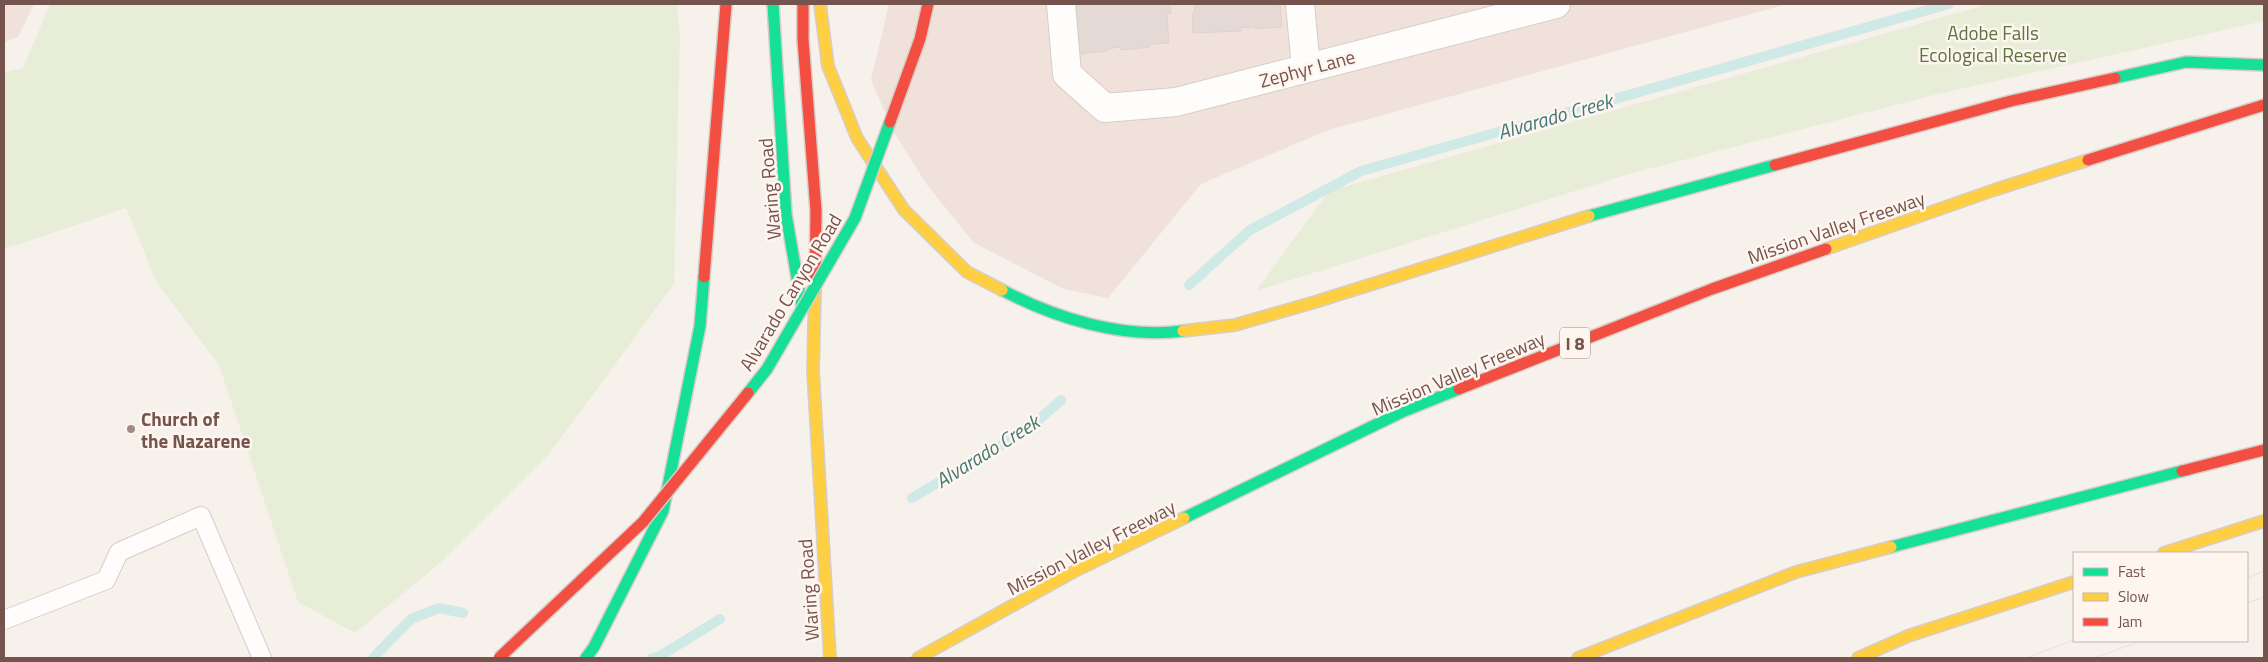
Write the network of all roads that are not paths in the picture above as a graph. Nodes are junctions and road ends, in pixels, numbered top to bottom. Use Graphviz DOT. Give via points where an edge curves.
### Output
graph roads {
  1 [pos="726,4"];
  2 [pos="773,4"];
  3 [pos="803,4"];
  4 [pos="820,4"];
  5 [pos="928,4"];
  6 [pos="1060,4"];
  7 [pos="1300,4"];
  8 [pos="1544,5"];
  9 [pos="2264,65"];
  10 [pos="1306,68"];
  11 [pos="2264,105"];
  12 [pos="812,370"];
  13 [pos="2264,450"];
  14 [pos="2264,521"];
  15 [pos="2167,552"];
  16 [pos="2073,582"];
  17 [pos="4,620"];
  18 [pos="262,658"];
  19 [pos="498,658"];
  20 [pos="586,658"];
  21 [pos="830,658"];
  22 [pos="918,658"];
  23 [pos="1578,658"];
  24 [pos="1858,658"];
  1 -- 20 [label="main road" via="700,326 663,511"];
  2 -- 12 [label="main road, Waring Road" via="786,214"];
  3 -- 12 [label="main road, Waring Road" via="816,211"];
  4 -- 9 [label="main road" via="828,66 857,138 904,210 967,272 1034,307 1108,328 1162,334 1235,325 1616,206 2011,101 2186,62"];
  5 -- 19 [label="main road, Alvarado Canyon Road, bridge" via="920,39 855,218 767,369 642,522"];
  6 -- 10 [label="street, Zephyr Lane" via="1067,74 1105,108 1176,102"];
  7 -- 10 [label="street"];
  8 -- 10 [label="street, Zephyr Lane"];
  11 -- 22 [label="main road, Mission Valley Freeway / I 8" via="1994,190 1712,289 1402,412 1075,572"];
  12 -- 21 [label="main road, Waring Road"];
  13 -- 23 [label="main road" via="1796,572"];
  14 -- 15 [label="main road"];
  16 -- 24 [label="main road" via="1908,636"];
  17 -- 18 [label="lane" via="106,580 120,552 201,516"];
}
